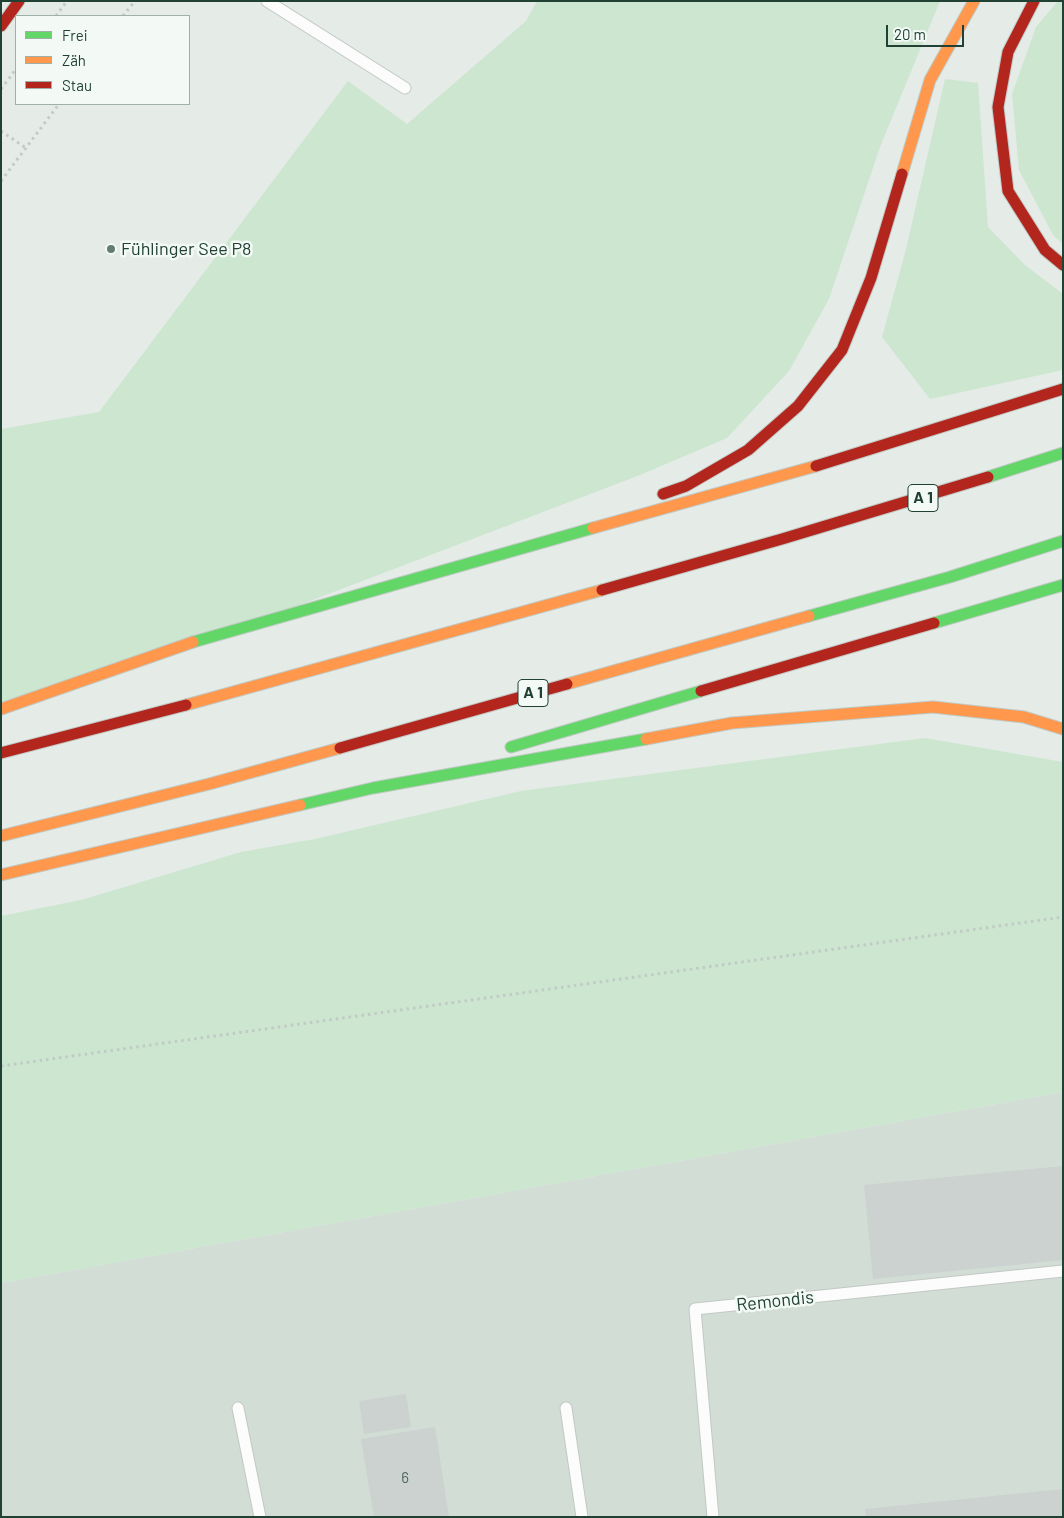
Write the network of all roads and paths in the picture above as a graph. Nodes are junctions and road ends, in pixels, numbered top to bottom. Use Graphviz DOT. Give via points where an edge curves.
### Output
graph roads {
  1 [pos="19,1"];
  2 [pos="67,1"];
  3 [pos="135,1"];
  4 [pos="267,1"];
  5 [pos="974,1"];
  6 [pos="1034,1"];
  7 [pos="57,15"];
  8 [pos="125,15"];
  9 [pos="1,26"];
  10 [pos="15,70"];
  11 [pos="405,88"];
  12 [pos="1,89"];
  13 [pos="58,105"];
  14 [pos="1,131"];
  15 [pos="26,148"];
  16 [pos="1,181"];
  17 [pos="1063,264"];
  18 [pos="1063,389"];
  19 [pos="1063,453"];
  20 [pos="649,498"];
  21 [pos="621,508"];
  22 [pos="1063,541"];
  23 [pos="426,574"];
  24 [pos="1063,585"];
  25 [pos="1,710"];
  26 [pos="1063,729"];
  27 [pos="496,752"];
  28 [pos="1,753"];
  29 [pos="477,757"];
  30 [pos="373,788"];
  31 [pos="1,836"];
  32 [pos="1,875"];
  33 [pos="1063,917"];
  34 [pos="1,1066"];
  35 [pos="1063,1271"];
  36 [pos="238,1408"];
  37 [pos="566,1408"];
  38 [pos="260,1517"];
  39 [pos="582,1517"];
  40 [pos="712,1517"];
  1 -- 9 [label="main road"];
  2 -- 7 [label="path"];
  3 -- 8 [label="path"];
  4 -- 11 [label="lane"];
  5 -- 20 [label="main road" via="930,80 871,278 842,350 798,406 748,450 686,486"];
  6 -- 17 [label="main road" via="1008,52 998,107 1008,190 1045,250"];
  10 -- 12 [label="path"];
  13 -- 15 [label="path"];
  14 -- 15 [label="path"];
  15 -- 16 [label="path"];
  18 -- 23 [label="main road" via="786,476"];
  19 -- 28 [label="main road, A 1" via="782,539 286,680"];
  21 -- 23 [label="main road"];
  22 -- 31 [label="main road, A 1" via="940,579 218,781"];
  23 -- 25 [label="main road" via="167,650"];
  24 -- 27 [label="main road"];
  26 -- 30 [label="main road" via="1024,717 933,707 732,722"];
  29 -- 30 [label="main road"];
  30 -- 32 [label="main road"];
  33 -- 34 [label="path"];
  35 -- 40 [label="lane, Remondis" via="695,1309"];
  36 -- 38 [label="lane"];
  37 -- 39 [label="lane"];
}
